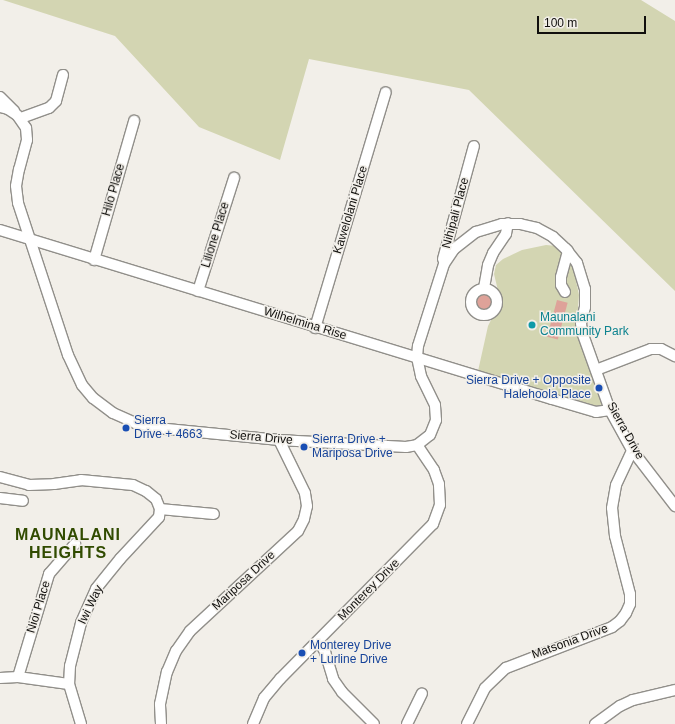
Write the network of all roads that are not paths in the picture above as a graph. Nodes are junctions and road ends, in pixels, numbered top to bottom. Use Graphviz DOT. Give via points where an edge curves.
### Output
graph roads {
  1 [pos="63,75"];
  2 [pos="386,92"];
  3 [pos="0,97"];
  4 [pos="0,107"];
  5 [pos="19,116"];
  6 [pos="134,121"];
  7 [pos="474,146"];
  8 [pos="234,178"];
  9 [pos="508,224"];
  10 [pos="0,230"];
  11 [pos="29,240"];
  12 [pos="568,251"];
  13 [pos="94,260"];
  14 [pos="438,281"];
  15 [pos="484,288"];
  16 [pos="198,291"];
  17 [pos="565,292"];
  18 [pos="315,328"];
  19 [pos="675,356"];
  20 [pos="417,357"];
  21 [pos="596,370"];
  22 [pos="610,410"];
  23 [pos="279,440"];
  24 [pos="417,445"];
  25 [pos="632,450"];
  26 [pos="0,477"];
  27 [pos="0,498"];
  28 [pos="23,501"];
  29 [pos="675,506"];
  30 [pos="160,509"];
  31 [pos="214,514"];
  32 [pos="75,544"];
  33 [pos="319,641"];
  34 [pos="18,677"];
  35 [pos="0,678"];
  36 [pos="69,684"];
  37 [pos="675,690"];
  38 [pos="422,693"];
  39 [pos="81,724"];
  40 [pos="161,724"];
  41 [pos="253,724"];
  42 [pos="374,724"];
  43 [pos="407,724"];
  44 [pos="467,724"];
  45 [pos="595,724"];
  1 -- 5 [label="street" via="56,101 49,108"];
  2 -- 18 [label="street, Kawelolani Place"];
  3 -- 5 [label="street"];
  4 -- 5 [label="street"];
  5 -- 11 [label="street, Sierra Drive" via="26,128 27,140 16,186 18,203"];
  6 -- 13 [label="street, Hilo Place"];
  7 -- 14 [label="street, Nihipali Place"];
  8 -- 16 [label="street, Lilione Place"];
  9 -- 12 [label="street, Sierra Drive" via="537,228 553,237"];
  9 -- 14 [label="street, Sierra Drive" via="484,228 461,242 446,260"];
  9 -- 15 [label="street" via="506,234 488,265"];
  10 -- 11 [label="street, Wilhelmina Rise"];
  11 -- 13 [label="street, Wilhelmina Rise"];
  11 -- 23 [label="street, Sierra Drive" via="74,371 82,385 102,405 125,419 150,427"];
  12 -- 17 [label="street" via="561,277 561,285"];
  12 -- 21 [label="street, Sierra Drive" via="577,263 583,280 585,302 581,329"];
  13 -- 16 [label="street, Wilhelmina Rise"];
  14 -- 20 [label="street, Sierra Drive"];
  16 -- 18 [label="street, Wilhelmina Rise"];
  18 -- 20 [label="street, Wilhelmina Rise"];
  19 -- 21 [label="street" via="666,351 651,349"];
  20 -- 22 [label="street, Wilhelmina Rise" via="596,412"];
  20 -- 24 [label="street, Sierra Drive" via="418,370 435,405 436,415 430,435"];
  21 -- 22 [label="street, Sierra Drive"];
  22 -- 25 [label="street, Sierra Drive"];
  23 -- 24 [label="street, Sierra Drive" via="406,447"];
  23 -- 40 [label="street, Mariposa Drive" via="305,493 307,506 304,519 298,531 190,631 176,651 167,672 160,704"];
  24 -- 33 [label="street, Monterey Drive" via="434,470 439,484 441,499 436,518 429,529"];
  25 -- 29 [label="street, Sierra Drive"];
  25 -- 44 [label="street, Matsonia Drive" via="616,485 612,508 615,536 630,594 630,604 626,613 612,627 506,668 485,688"];
  26 -- 30 [label="street" via="29,485 81,480 133,485 156,499"];
  27 -- 28 [label="street"];
  30 -- 31 [label="street"];
  30 -- 36 [label="street, Iwi Way" via="159,517 96,589 81,623 70,666"];
  32 -- 34 [label="street, Nioi Place" via="50,574"];
  33 -- 41 [label="street, Monterey Drive" via="264,698"];
  33 -- 42 [label="street" via="333,680"];
  34 -- 35 [label="street"];
  34 -- 36 [label="street"];
  36 -- 39 [label="street, Iwi Way"];
  37 -- 45 [label="street" via="633,700"];
  38 -- 43 [label="street"];
}
